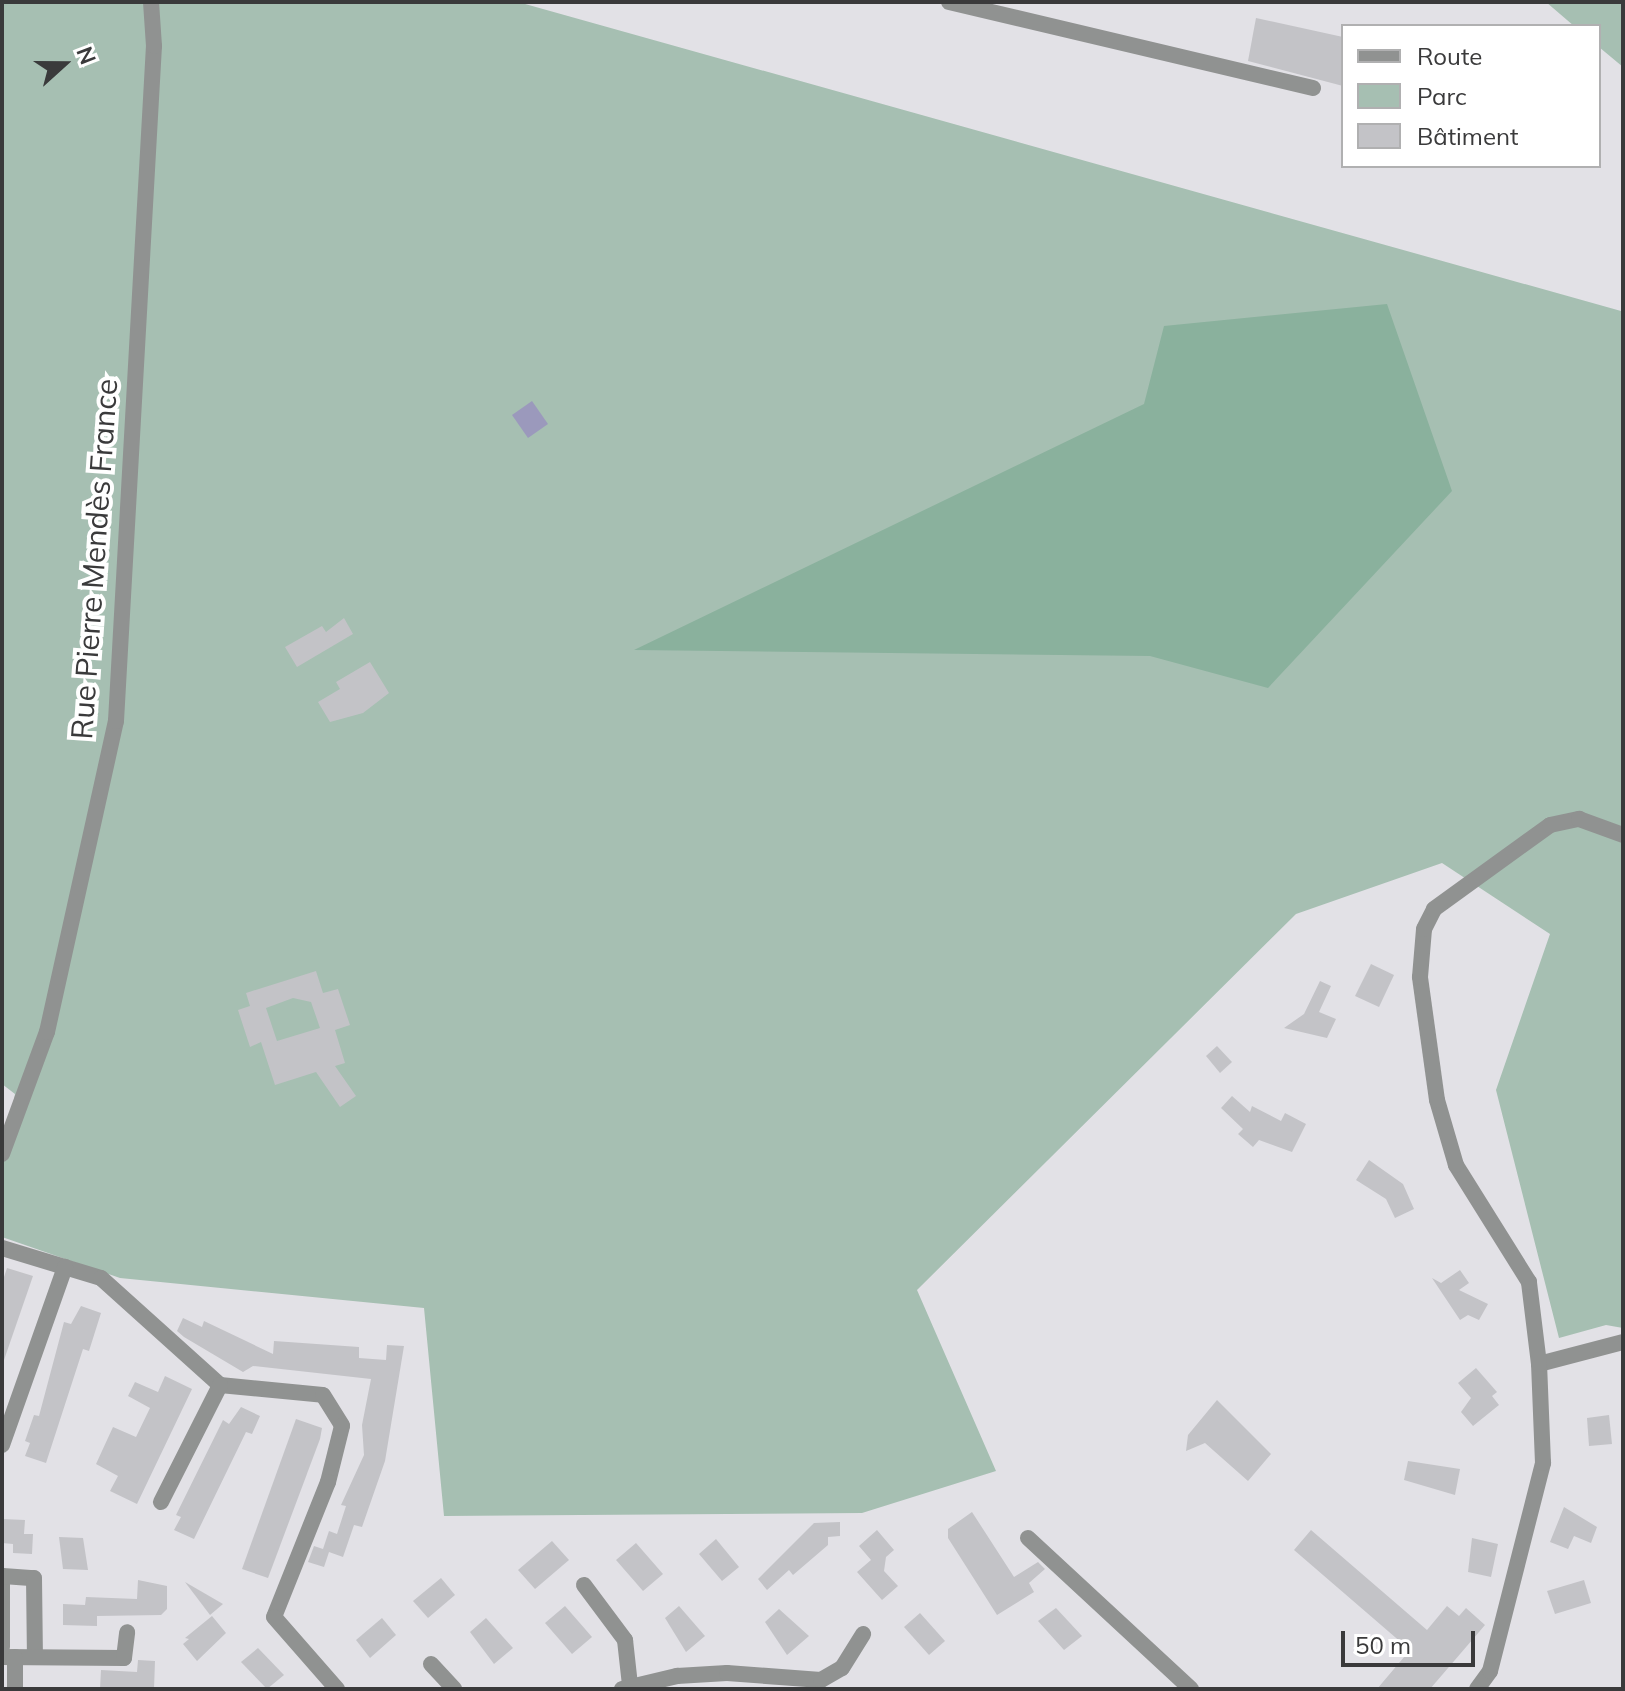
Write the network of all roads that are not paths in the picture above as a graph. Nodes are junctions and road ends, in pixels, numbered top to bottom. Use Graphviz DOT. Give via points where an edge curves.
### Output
graph roads {
  1 [pos="151,2"];
  2 [pos="949,2"];
  3 [pos="1313,88"];
  4 [pos="1623,835"];
  5 [pos="2,1154"];
  6 [pos="2,1248"];
  7 [pos="65,1267"];
  8 [pos="1623,1342"];
  9 [pos="1539,1364"];
  10 [pos="220,1385"];
  11 [pos="2,1445"];
  12 [pos="161,1502"];
  13 [pos="1028,1538"];
  14 [pos="2,1576"];
  15 [pos="584,1585"];
  16 [pos="127,1632"];
  17 [pos="863,1634"];
  18 [pos="6,1653"];
  19 [pos="35,1657"];
  20 [pos="431,1664"];
  21 [pos="626,1687"];
  22 [pos="15,1689"];
  23 [pos="337,1689"];
  24 [pos="454,1689"];
  25 [pos="1191,1689"];
  26 [pos="1477,1689"];
  1 -- 5 [label="street, Rue Pierre Mendès France" via="154,46 116,721 47,1032"];
  2 -- 3 [label="street"];
  4 -- 9 [label="street" via="1579,819 1550,825 1434,909 1424,929 1420,977 1437,1100 1456,1165 1529,1282"];
  6 -- 7 [label="street"];
  7 -- 10 [label="street" via="101,1278"];
  7 -- 11 [label="street"];
  8 -- 9 [label="street"];
  9 -- 26 [label="street" via="1543,1463 1490,1671"];
  10 -- 12 [label="street"];
  10 -- 23 [label="street" via="323,1395 342,1426 328,1482 274,1617"];
  13 -- 25 [label="street"];
  14 -- 18 [label="street"];
  14 -- 19 [label="street" via="34,1578"];
  15 -- 21 [label="street" via="625,1640"];
  16 -- 19 [label="street" via="124,1658"];
  17 -- 21 [label="street" via="842,1668 821,1680 727,1673"];
  18 -- 19 [label="street"];
  18 -- 22 [label="street"];
  20 -- 24 [label="street"];
}
